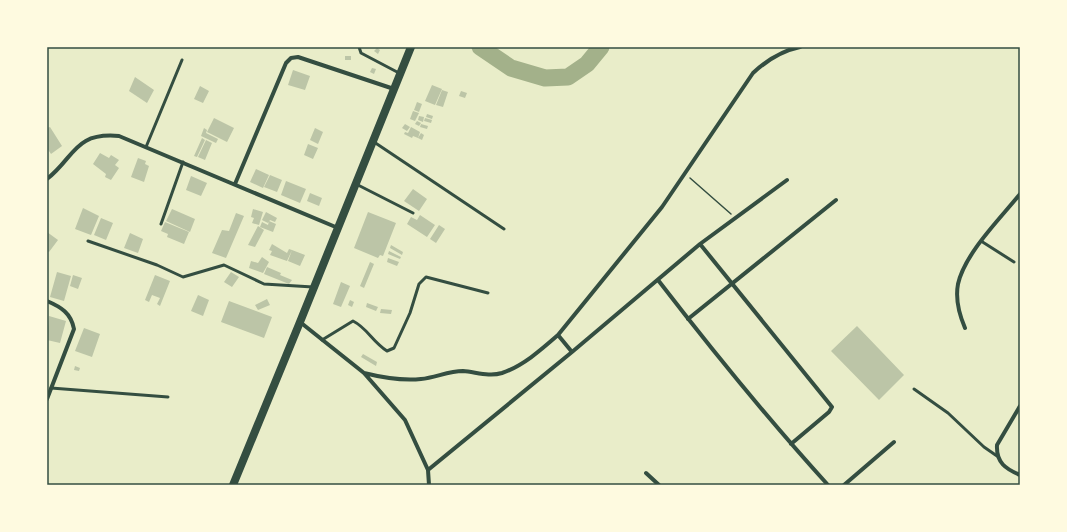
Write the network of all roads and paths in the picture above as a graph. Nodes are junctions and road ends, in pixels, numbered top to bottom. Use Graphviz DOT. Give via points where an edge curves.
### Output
graph roads {
  1 [pos="359,47"];
  2 [pos="411,47"];
  3 [pos="800,47"];
  4 [pos="182,60"];
  5 [pos="400,74"];
  6 [pos="394,89"];
  7 [pos="374,141"];
  8 [pos="146,146"];
  9 [pos="183,162"];
  10 [pos="685,173"];
  11 [pos="47,179"];
  12 [pos="787,180"];
  13 [pos="235,184"];
  14 [pos="356,184"];
  15 [pos="1020,194"];
  16 [pos="836,200"];
  17 [pos="413,214"];
  18 [pos="735,218"];
  19 [pos="161,224"];
  20 [pos="338,228"];
  21 [pos="504,229"];
  22 [pos="88,241"];
  23 [pos="981,241"];
  24 [pos="700,244"];
  25 [pos="1014,262"];
  26 [pos="658,280"];
  27 [pos="731,283"];
  28 [pos="315,287"];
  29 [pos="488,293"];
  30 [pos="47,301"];
  31 [pos="688,319"];
  32 [pos="300,322"];
  33 [pos="965,328"];
  34 [pos="558,335"];
  35 [pos="322,340"];
  36 [pos="572,352"];
  37 [pos="364,373"];
  38 [pos="51,388"];
  39 [pos="914,389"];
  40 [pos="168,397"];
  41 [pos="47,399"];
  42 [pos="1020,406"];
  43 [pos="894,442"];
  44 [pos="791,444"];
  45 [pos="997,456"];
  46 [pos="428,470"];
  47 [pos="646,473"];
  48 [pos="1020,476"];
  49 [pos="232,485"];
  50 [pos="429,485"];
  51 [pos="659,485"];
  52 [pos="828,485"];
  53 [pos="844,485"];
  1 -- 5 [label="lane" via="361,53"];
  2 -- 5 [label="main road"];
  3 -- 10 [label="street" via="779,54 753,73"];
  4 -- 8 [label="lane"];
  5 -- 6 [label="main road"];
  6 -- 7 [label="main road"];
  6 -- 13 [label="street" via="298,57 291,58 286,64"];
  7 -- 14 [label="main road"];
  7 -- 21 [label="lane"];
  8 -- 9 [label="street"];
  8 -- 11 [label="street" via="119,136 108,135 88,140 71,152"];
  9 -- 13 [label="street"];
  9 -- 19 [label="lane"];
  10 -- 18 [label="path"];
  10 -- 34 [label="street" via="662,207"];
  12 -- 18 [label="street"];
  13 -- 20 [label="street"];
  14 -- 17 [label="lane"];
  14 -- 20 [label="main road"];
  15 -- 23 [label="street"];
  16 -- 27 [label="street"];
  18 -- 24 [label="street"];
  20 -- 28 [label="main road"];
  22 -- 28 [label="lane" via="183,276 224,265 264,284"];
  23 -- 25 [label="lane"];
  23 -- 33 [label="street" via="962,270 958,285 959,314"];
  24 -- 26 [label="street"];
  24 -- 27 [label="street"];
  26 -- 31 [label="street"];
  26 -- 36 [label="street"];
  27 -- 31 [label="street"];
  27 -- 44 [label="street" via="832,407"];
  28 -- 32 [label="main road"];
  29 -- 35 [label="lane" via="426,277 419,284 410,313 394,348 386,351 375,343 362,326 353,321"];
  30 -- 38 [label="street" via="67,313 74,329"];
  31 -- 44 [label="street"];
  32 -- 35 [label="street"];
  32 -- 49 [label="main road"];
  34 -- 36 [label="street"];
  34 -- 37 [label="street" via="538,352 509,370 496,374 463,371 442,373 423,379 392,380"];
  35 -- 37 [label="street"];
  36 -- 46 [label="street"];
  37 -- 46 [label="street" via="405,420"];
  38 -- 40 [label="lane"];
  38 -- 41 [label="street"];
  39 -- 45 [label="lane" via="948,413"];
  42 -- 45 [label="street" via="997,445"];
  43 -- 53 [label="street"];
  44 -- 52 [label="street"];
  45 -- 48 [label="street" via="1003,466"];
  46 -- 50 [label="street"];
  47 -- 51 [label="street"];
}
